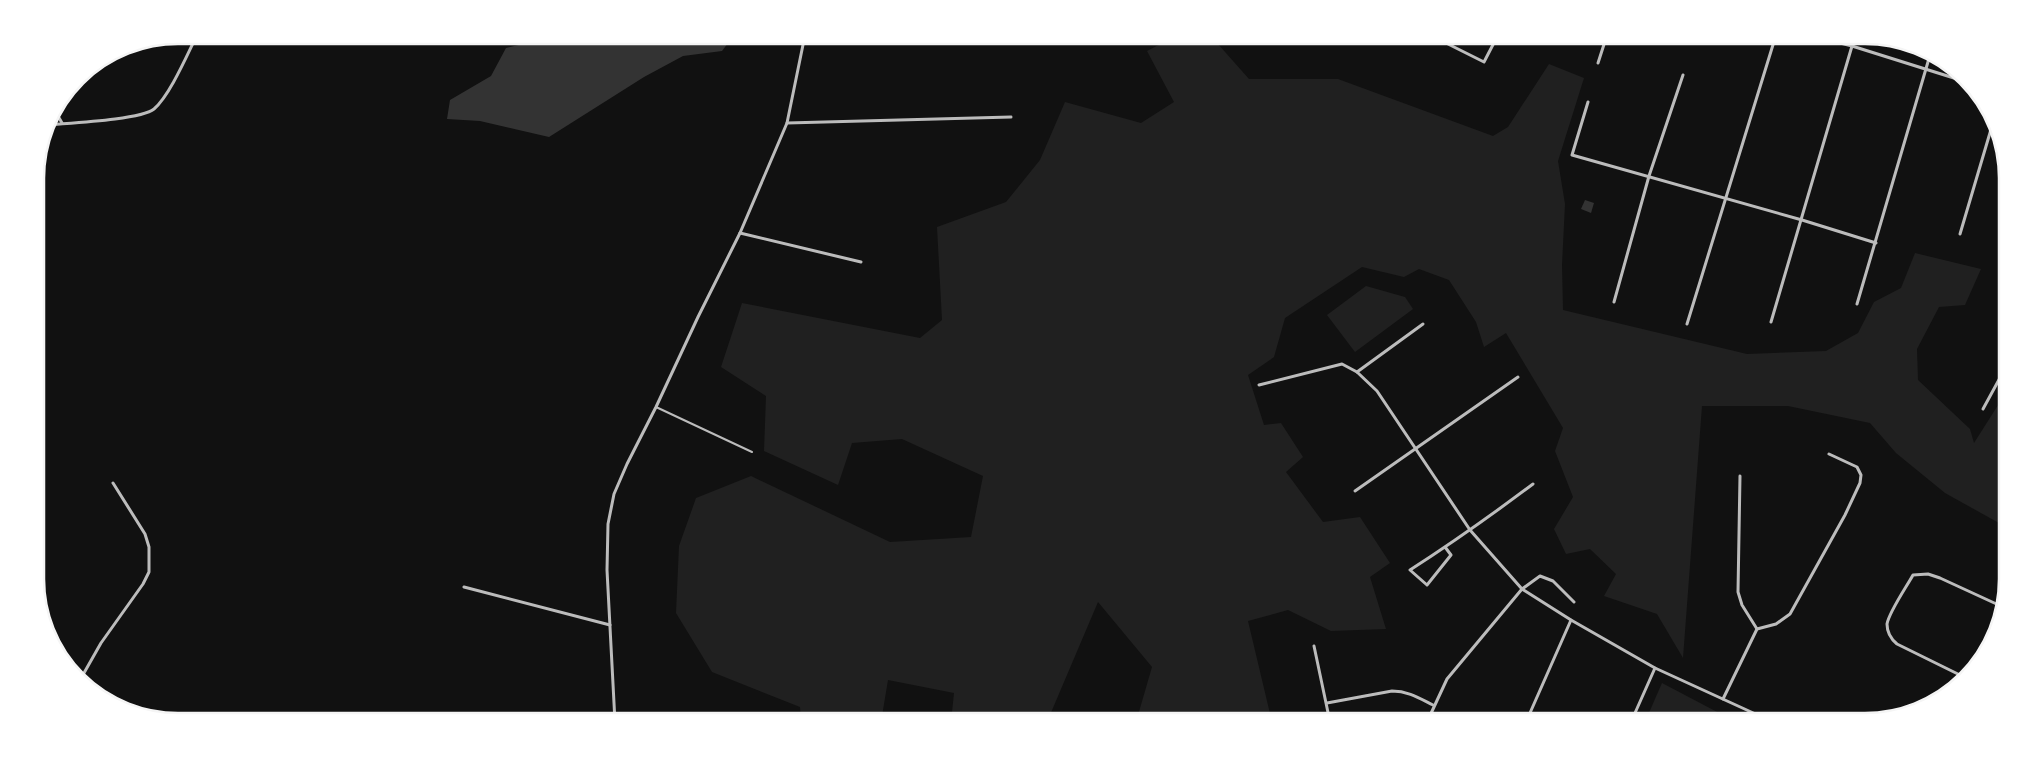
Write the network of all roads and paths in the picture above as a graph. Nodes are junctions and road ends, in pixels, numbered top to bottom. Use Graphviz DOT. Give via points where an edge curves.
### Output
graph roads {
  1 [pos="192,44"];
  2 [pos="803,44"];
  3 [pos="1448,44"];
  4 [pos="1493,44"];
  5 [pos="1603,44"];
  6 [pos="1773,44"];
  7 [pos="1844,44"];
  8 [pos="1852,46"];
  9 [pos="1929,60"];
  10 [pos="1598,63"];
  11 [pos="1926,70"];
  12 [pos="1683,75"];
  13 [pos="1955,79"];
  14 [pos="1588,102"];
  15 [pos="58,117"];
  16 [pos="1011,117"];
  17 [pos="787,123"];
  18 [pos="55,124"];
  19 [pos="62,124"];
  20 [pos="1991,131"];
  21 [pos="1649,176"];
  22 [pos="1726,198"];
  23 [pos="1802,220"];
  24 [pos="740,233"];
  25 [pos="1960,234"];
  26 [pos="1876,243"];
  27 [pos="861,262"];
  28 [pos="1614,302"];
  29 [pos="1857,304"];
  30 [pos="1771,322"];
  31 [pos="1423,324"];
  32 [pos="1687,324"];
  33 [pos="1357,372"];
  34 [pos="1518,377"];
  35 [pos="1999,380"];
  36 [pos="1260,385"];
  37 [pos="656,407"];
  38 [pos="1983,410"];
  39 [pos="1415,449"];
  40 [pos="752,452"];
  41 [pos="1829,454"];
  42 [pos="1740,476"];
  43 [pos="113,483"];
  44 [pos="1533,484"];
  45 [pos="1355,491"];
  46 [pos="1470,530"];
  47 [pos="1445,547"];
  48 [pos="464,587"];
  49 [pos="1522,589"];
  50 [pos="1574,602"];
  51 [pos="1997,605"];
  52 [pos="1571,620"];
  53 [pos="610,625"];
  54 [pos="1757,629"];
  55 [pos="1314,646"];
  56 [pos="1654,668"];
  57 [pos="83,674"];
  58 [pos="1959,675"];
  59 [pos="1723,699"];
  60 [pos="1327,703"];
  61 [pos="1433,705"];
  62 [pos="615,713"];
  63 [pos="1329,713"];
  64 [pos="1430,713"];
  65 [pos="1530,713"];
  66 [pos="1635,713"];
  67 [pos="1753,713"];
  1 -- 19 [label="street" via="167,90 150,112"];
  2 -- 17 [label="street"];
  3 -- 4 [label="street" via="1484,62"];
  5 -- 10 [label="street"];
  6 -- 22 [label="street"];
  7 -- 8 [label="street"];
  8 -- 11 [label="street"];
  8 -- 23 [label="street"];
  9 -- 11 [label="street"];
  11 -- 13 [label="street"];
  11 -- 26 [label="street"];
  12 -- 21 [label="street"];
  14 -- 21 [label="street" via="1572,155"];
  15 -- 19 [label="street"];
  16 -- 17 [label="street"];
  17 -- 24 [label="street"];
  18 -- 19 [label="street"];
  20 -- 25 [label="street"];
  21 -- 22 [label="street"];
  21 -- 28 [label="street"];
  22 -- 23 [label="street"];
  22 -- 32 [label="street"];
  23 -- 26 [label="street"];
  23 -- 30 [label="street"];
  24 -- 27 [label="street"];
  24 -- 37 [label="street"];
  26 -- 29 [label="street"];
  31 -- 33 [label="street"];
  33 -- 36 [label="street" via="1342,364"];
  33 -- 39 [label="street" via="1377,391"];
  34 -- 39 [label="street"];
  35 -- 38 [label="street"];
  37 -- 40 [label="lane"];
  37 -- 53 [label="street" via="626,464 610,508 607,570"];
  39 -- 45 [label="street"];
  39 -- 46 [label="street"];
  41 -- 54 [label="street" via="1857,467 1860,483 1790,614 1776,624"];
  42 -- 54 [label="street" via="1738,592"];
  43 -- 57 [label="street" via="145,534 149,547 149,572"];
  44 -- 46 [label="street"];
  46 -- 47 [label="street"];
  46 -- 49 [label="street"];
  47 -- 47 [label="street" via="1451,554 1427,585 1410,570"];
  48 -- 53 [label="street"];
  49 -- 50 [label="street" via="1540,576 1553,581"];
  49 -- 52 [label="street"];
  49 -- 61 [label="street" via="1447,679"];
  51 -- 58 [label="street" via="1928,574 1913,575 1897,601 1887,624 1890,638"];
  52 -- 56 [label="street"];
  52 -- 65 [label="street"];
  53 -- 62 [label="street"];
  54 -- 59 [label="street"];
  55 -- 60 [label="street"];
  56 -- 59 [label="street"];
  56 -- 66 [label="street"];
  59 -- 67 [label="street"];
  60 -- 61 [label="street" via="1402,691"];
  60 -- 63 [label="street"];
  61 -- 64 [label="street"];
}
